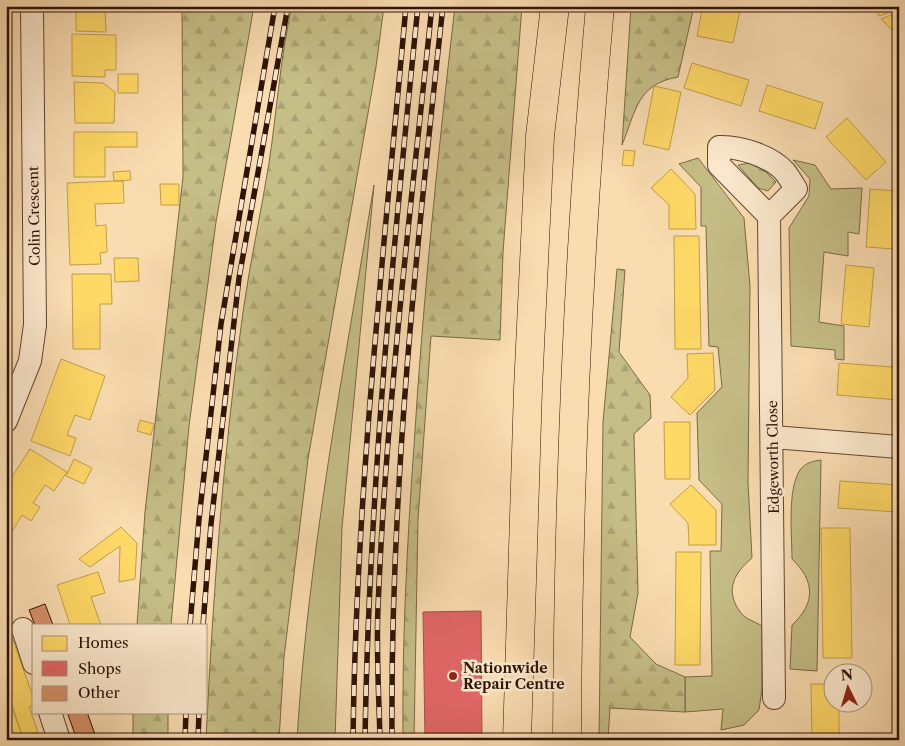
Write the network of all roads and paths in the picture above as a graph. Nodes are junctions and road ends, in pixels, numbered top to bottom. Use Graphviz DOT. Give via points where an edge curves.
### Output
graph roads {
  1 [pos="32,6"];
  2 [pos="555,6"];
  3 [pos="600,6"];
  4 [pos="769,216"];
  5 [pos="6,421"];
  6 [pos="773,437"];
  7 [pos="899,447"];
  8 [pos="23,628"];
  9 [pos="32,657"];
  10 [pos="774,698"];
  11 [pos="51,714"];
  12 [pos="59,740"];
  13 [pos="517,740"];
  14 [pos="567,740"];
  1 -- 5 [label="street, Colin Crescent" via="35,325 30,361"];
  2 -- 13 [label="highway" via="540,136"];
  3 -- 14 [label="highway" via="590,115 574,397 567,598"];
  4 -- 6 [label="street, Edgeworth Close"];
  6 -- 7 [label="street"];
  6 -- 10 [label="street, Edgeworth Close"];
  8 -- 9 [label="street"];
  11 -- 12 [label="street"];
}
